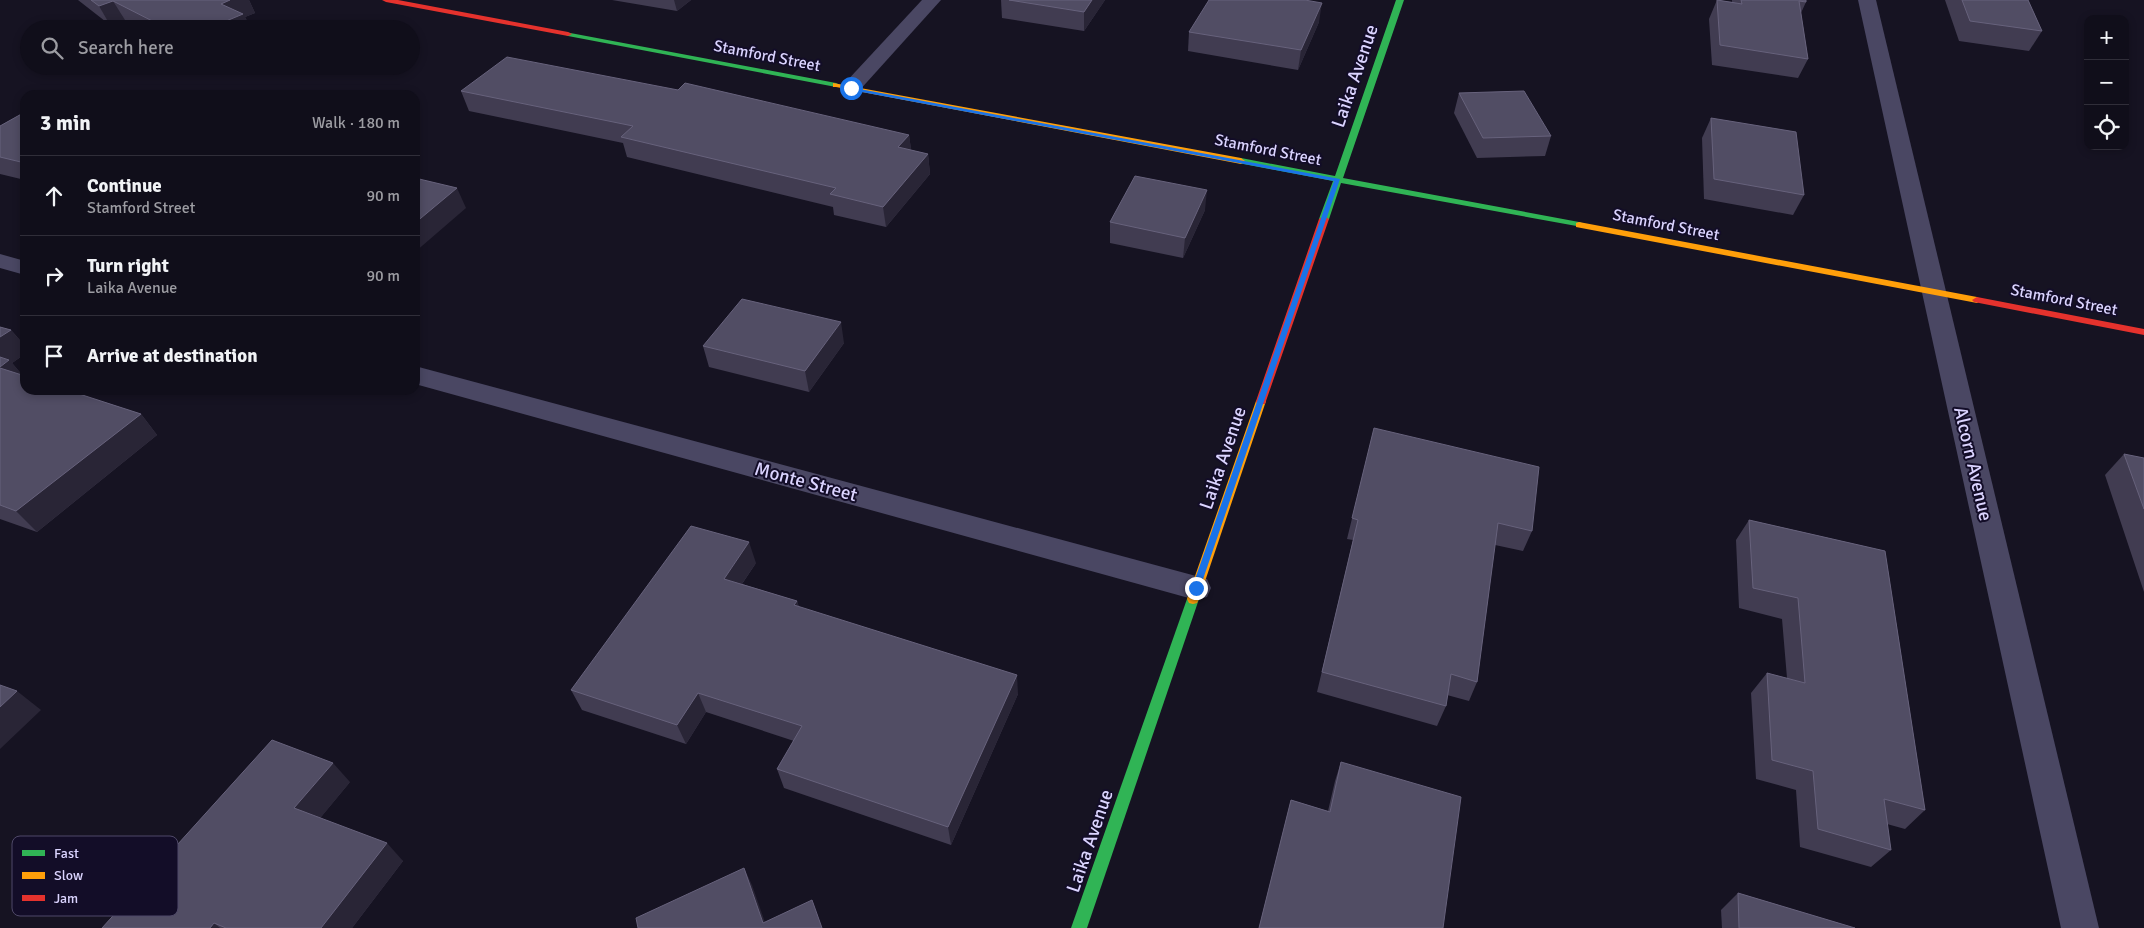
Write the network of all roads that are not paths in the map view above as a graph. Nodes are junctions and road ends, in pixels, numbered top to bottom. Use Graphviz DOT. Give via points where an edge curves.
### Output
graph roads {
  1 [pos="386,0"];
  2 [pos="932,0"];
  3 [pos="1400,0"];
  4 [pos="1867,0"];
  5 [pos="851,88"];
  6 [pos="1338,180"];
  7 [pos="0,261"];
  8 [pos="20,267"];
  9 [pos="1934,292"];
  10 [pos="2144,332"];
  11 [pos="420,376"];
  12 [pos="1196,588"];
  13 [pos="1079,928"];
  14 [pos="2080,928"];
  1 -- 5 [label="street, Stamford Street"];
  2 -- 5 [label="street"];
  3 -- 6 [label="street, Laika Avenue"];
  4 -- 9 [label="street, Alcorn Avenue"];
  5 -- 6 [label="street, Stamford Street"];
  6 -- 9 [label="street, Stamford Street"];
  6 -- 12 [label="street, Laika Avenue"];
  7 -- 8 [label="street"];
  9 -- 10 [label="street, Stamford Street"];
  9 -- 14 [label="street, Alcorn Avenue"];
  11 -- 12 [label="street, Monte Street"];
  12 -- 13 [label="street, Laika Avenue"];
}
